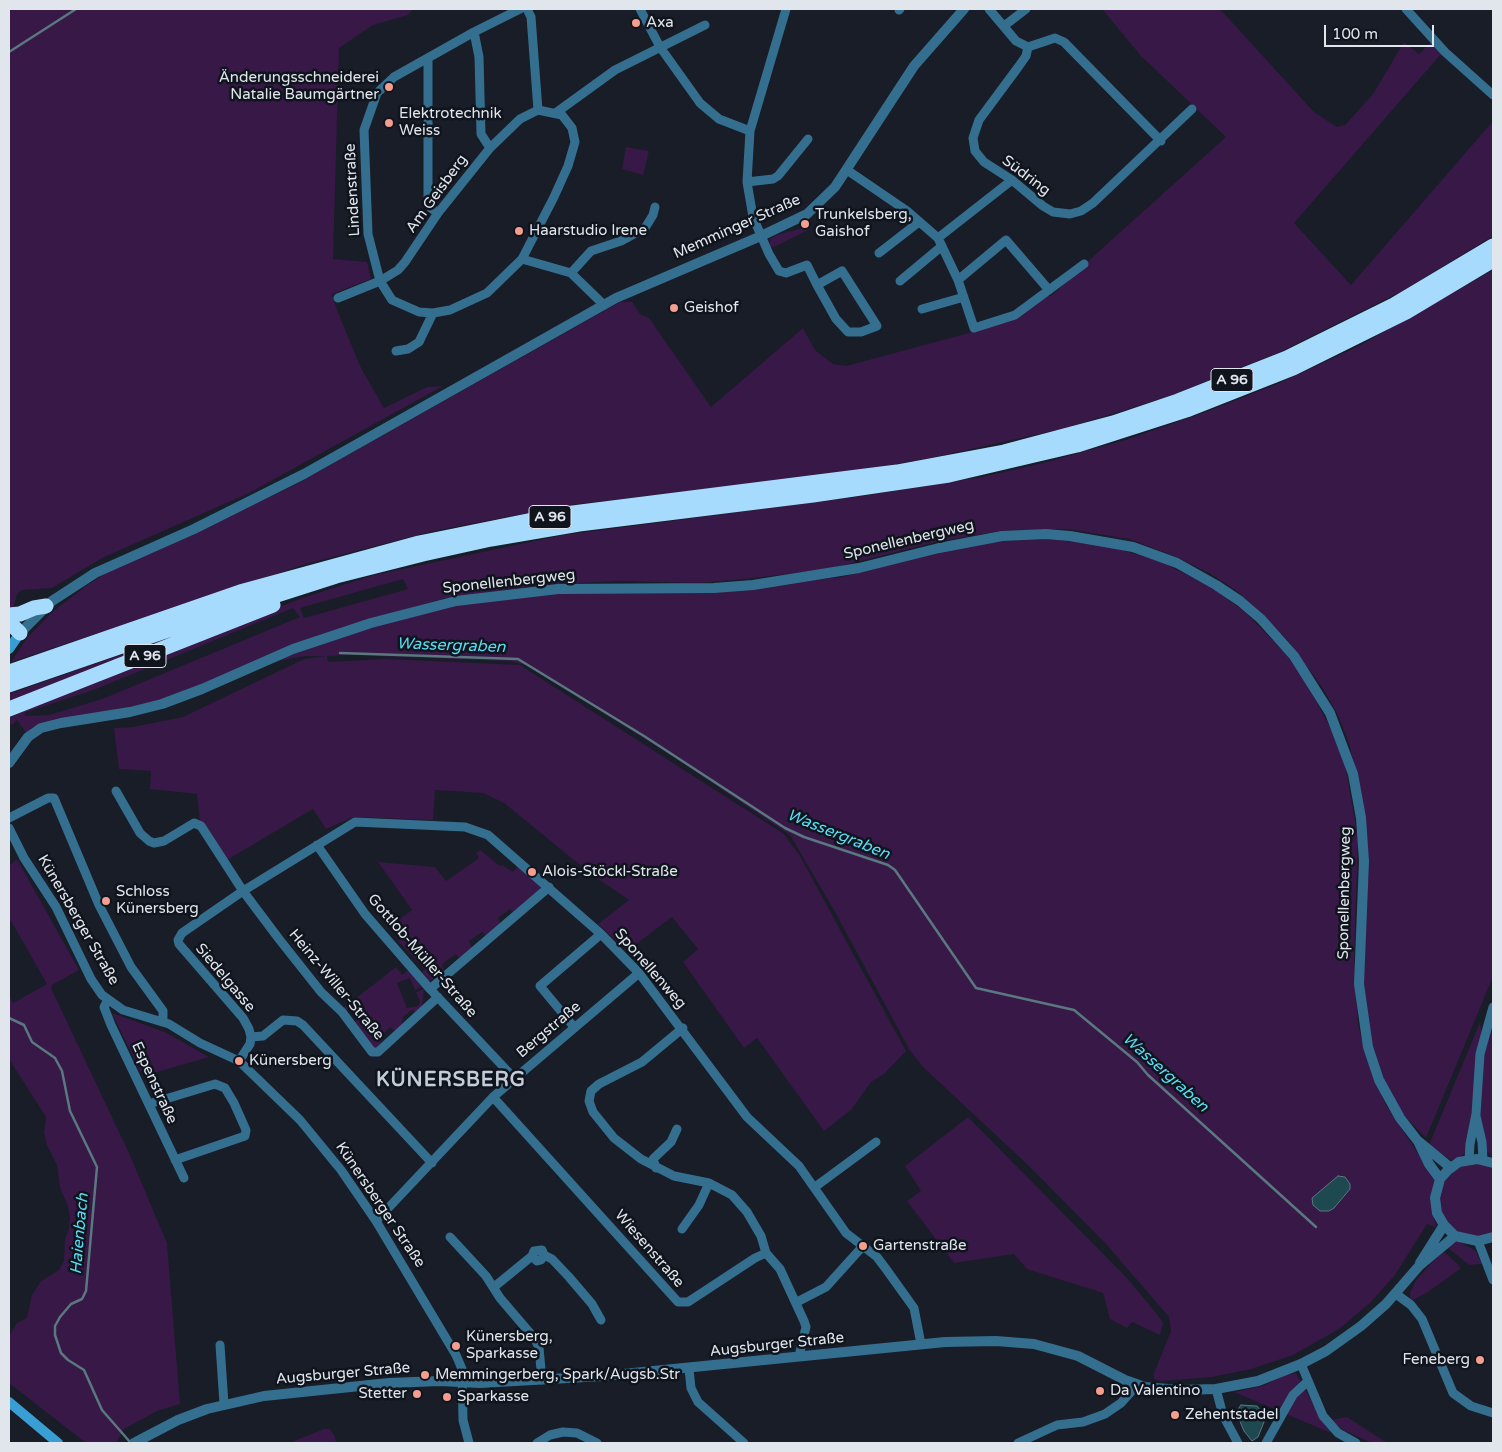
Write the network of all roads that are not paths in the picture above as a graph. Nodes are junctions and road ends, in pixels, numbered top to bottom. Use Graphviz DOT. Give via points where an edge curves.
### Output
graph roads {
  1 [pos="520,9"];
  2 [pos="527,9"];
  3 [pos="640,9"];
  4 [pos="786,9"];
  5 [pos="964,9"];
  6 [pos="989,9"];
  7 [pos="1026,9"];
  8 [pos="1406,9"];
  9 [pos="704,25"];
  10 [pos="1004,26"];
  11 [pos="474,32"];
  12 [pos="660,47"];
  13 [pos="1028,47"];
  14 [pos="428,58"];
  15 [pos="1493,95"];
  16 [pos="1192,109"];
  17 [pos="538,110"];
  18 [pos="557,112"];
  19 [pos="750,131"];
  20 [pos="808,139"];
  21 [pos="1160,141"];
  22 [pos="490,148"];
  23 [pos="848,170"];
  24 [pos="1012,180"];
  25 [pos="747,182"];
  26 [pos="655,207"];
  27 [pos="438,213"];
  28 [pos="918,222"];
  29 [pos="761,236"];
  30 [pos="940,242"];
  31 [pos="1493,246"];
  32 [pos="880,253"];
  33 [pos="522,259"];
  34 [pos="1493,260"];
  35 [pos="1084,264"];
  36 [pos="571,273"];
  37 [pos="958,280"];
  38 [pos="380,281"];
  39 [pos="900,281"];
  40 [pos="817,285"];
  41 [pos="1049,290"];
  42 [pos="964,297"];
  43 [pos="338,298"];
  44 [pos="604,305"];
  45 [pos="922,309"];
  46 [pos="433,313"];
  47 [pos="396,351"];
  48 [pos="336,576"];
  49 [pos="46,606"];
  50 [pos="9,615"];
  51 [pos="9,622"];
  52 [pos="20,633"];
  53 [pos="9,649"];
  54 [pos="12,670"];
  55 [pos="9,685"];
  56 [pos="9,709"];
  57 [pos="11,759"];
  58 [pos="116,791"];
  59 [pos="9,818"];
  60 [pos="9,828"];
  61 [pos="317,845"];
  62 [pos="549,887"];
  63 [pos="243,891"];
  64 [pos="601,934"];
  65 [pos="178,940"];
  66 [pos="639,973"];
  67 [pos="430,989"];
  68 [pos="438,997"];
  69 [pos="108,1000"];
  70 [pos="1493,1007"];
  71 [pos="163,1022"];
  72 [pos="574,1027"];
  73 [pos="682,1028"];
  74 [pos="251,1037"];
  75 [pos="239,1061"];
  76 [pos="514,1078"];
  77 [pos="493,1097"];
  78 [pos="149,1104"];
  79 [pos="1476,1114"];
  80 [pos="677,1129"];
  81 [pos="1417,1140"];
  82 [pos="876,1142"];
  83 [pos="176,1160"];
  84 [pos="1469,1160"];
  85 [pos="1488,1161"];
  86 [pos="432,1163"];
  87 [pos="656,1168"];
  88 [pos="1451,1168"];
  89 [pos="184,1178"];
  90 [pos="1440,1179"];
  91 [pos="710,1183"];
  92 [pos="815,1188"];
  93 [pos="376,1221"];
  94 [pos="1444,1225"];
  95 [pos="682,1229"];
  96 [pos="1455,1236"];
  97 [pos="450,1237"];
  98 [pos="1493,1238"];
  99 [pos="1478,1241"];
  100 [pos="862,1246"];
  101 [pos="766,1253"];
  102 [pos="1419,1266"];
  103 [pos="1493,1280"];
  104 [pos="494,1287"];
  105 [pos="1396,1294"];
  106 [pos="797,1302"];
  107 [pos="601,1320"];
  108 [pos="921,1344"];
  109 [pos="220,1345"];
  110 [pos="799,1356"];
  111 [pos="1301,1364"];
  112 [pos="688,1369"];
  113 [pos="542,1380"];
  114 [pos="1308,1382"];
  115 [pos="462,1383"];
  116 [pos="1137,1384"];
  117 [pos="1216,1389"];
  118 [pos="9,1402"];
  119 [pos="224,1404"];
  120 [pos="1493,1413"];
  121 [pos="136,1442"];
  122 [pos="58,1443"];
  123 [pos="469,1443"];
  124 [pos="537,1443"];
  125 [pos="597,1443"];
  126 [pos="744,1443"];
  127 [pos="1018,1443"];
  128 [pos="1238,1443"];
  129 [pos="1266,1443"];
  130 [pos="1356,1443"];
  1 -- 11 [label="street, Lindenstraße"];
  2 -- 17 [label="street" via="531,17"];
  3 -- 12 [label="street"];
  4 -- 19 [label="street"];
  5 -- 23 [label="street, Memminger Straße" via="914,66"];
  6 -- 10 [label="street"];
  7 -- 10 [label="street"];
  8 -- 15 [label="street"];
  9 -- 12 [label="street"];
  10 -- 13 [label="street" via="1016,41"];
  11 -- 14 [label="street, Lindenstraße"];
  11 -- 22 [label="street" via="480,57 481,134"];
  12 -- 18 [label="street" via="615,70"];
  12 -- 19 [label="street" via="686,86 708,111"];
  13 -- 21 [label="street" via="1056,38 1064,42"];
  13 -- 24 [label="street, Südring" via="1020,66 979,120 973,138 975,151 984,162"];
  14 -- 27 [label="street" via="428,199 431,208"];
  14 -- 38 [label="street, Lindenstraße" via="394,77 377,93 364,130 368,234"];
  16 -- 21 [label="street, Südring"];
  17 -- 18 [label="street"];
  17 -- 22 [label="street, Am Geisberg" via="520,119"];
  18 -- 33 [label="street" via="572,128 574,146 554,198"];
  19 -- 25 [label="street"];
  20 -- 25 [label="street" via="778,176"];
  21 -- 24 [label="street, Südring" via="1093,203 1075,213 1053,212"];
  22 -- 27 [label="street, Am Geisberg"];
  23 -- 28 [label="street"];
  23 -- 29 [label="street, Memminger Straße" via="830,194 812,209"];
  24 -- 30 [label="street"];
  25 -- 29 [label="street" via="753,217"];
  26 -- 36 [label="street" via="645,228 621,241 591,251"];
  27 -- 38 [label="street, Am Geisberg" via="406,262"];
  28 -- 30 [label="street"];
  28 -- 32 [label="street"];
  29 -- 40 [label="street" via="780,271 786,273 806,265"];
  29 -- 44 [label="street, Memminger Straße"];
  30 -- 37 [label="street"];
  30 -- 39 [label="street"];
  31 -- 54 [label="highway, A 96" via="1424,288 1311,346 1230,381 1113,423 1004,452 897,472 557,515 419,543 240,592"];
  33 -- 36 [label="street"];
  33 -- 46 [label="street" via="498,285 476,300"];
  34 -- 48 [label="highway, A 96" via="1406,312 1293,368 1189,409 1068,447 976,470 866,488 526,532"];
  35 -- 41 [label="street"];
  36 -- 44 [label="street"];
  37 -- 41 [label="street" via="1006,240"];
  37 -- 42 [label="street"];
  38 -- 43 [label="street, Am Geisberg"];
  38 -- 46 [label="street" via="386,293 401,306"];
  40 -- 40 [label="street" via="836,319 848,332 861,332 877,326 842,271"];
  41 -- 42 [label="street" via="1015,315 974,328"];
  42 -- 45 [label="street"];
  44 -- 49 [label="street, Memminger Straße" via="262,496 95,573"];
  46 -- 47 [label="street" via="419,342 408,349"];
  48 -- 55 [label="highway, A 96"];
  48 -- 56 [label="highway, A 96" via="249,615"];
  49 -- 50 [label="highway"];
  49 -- 52 [label="street, Memminger Straße"];
  51 -- 52 [label="highway"];
  52 -- 53 [label="main road"];
  57 -- 81 [label="street, Sponellenbergweg" via="28,737 41,728 162,704 293,649 456,601 558,590 714,588 753,584 859,568 1002,536 1070,536 1133,547 1177,563 1247,607 1294,656 1330,713 1354,774 1362,818 1359,955 1364,1027 1379,1080"];
  58 -- 63 [label="street" via="140,833 149,841 164,841 190,824 198,824"];
  59 -- 71 [label="street, Künersberger Straße" via="54,798 98,906 131,967 163,1010"];
  60 -- 69 [label="street, Künersberger Straße" via="56,907 91,979"];
  61 -- 62 [label="street, Sponellenweg" via="356,822 471,828 495,840"];
  61 -- 63 [label="street, Sponellenweg"];
  61 -- 67 [label="street, Gottlob-Müller-Straße" via="365,914"];
  62 -- 64 [label="street, Sponellenweg"];
  62 -- 67 [label="street"];
  63 -- 65 [label="street, Sponellenweg" via="182,933"];
  63 -- 68 [label="street, Heinz-Willer-Straße" via="372,1052 378,1052"];
  64 -- 66 [label="street, Sponellenweg"];
  64 -- 72 [label="street" via="540,986"];
  65 -- 74 [label="street, Siedelgasse" via="243,1018"];
  66 -- 72 [label="street, Bergstraße"];
  66 -- 73 [label="street, Sponellenweg"];
  67 -- 68 [label="street, Gottlob-Müller-Straße"];
  68 -- 76 [label="street, Gottlob-Müller-Straße"];
  69 -- 71 [label="street, Künersberger Straße" via="128,1012"];
  69 -- 78 [label="street, Espenstraße" via="105,1009"];
  70 -- 79 [label="street" via="1480,1054"];
  71 -- 75 [label="street, Künersberger Straße"];
  72 -- 76 [label="street, Bergstraße"];
  73 -- 87 [label="street" via="642,1062 591,1091 589,1102 601,1124 622,1146"];
  73 -- 92 [label="street, Sponellenweg" via="747,1118 799,1166"];
  74 -- 75 [label="street, Siedelgasse" via="247,1051"];
  74 -- 86 [label="street" via="263,1036 284,1020 303,1025"];
  75 -- 93 [label="street, Künersberger Straße" via="315,1137"];
  76 -- 77 [label="street, Bergstraße"];
  77 -- 86 [label="street, Bergstraße"];
  77 -- 101 [label="street, Wiesenstraße" via="678,1302 688,1302"];
  78 -- 83 [label="street, Espenstraße"];
  78 -- 83 [label="street" via="215,1084 225,1088 234,1103 246,1136"];
  79 -- 84 [label="street"];
  79 -- 85 [label="street"];
  80 -- 87 [label="street" via="671,1142 653,1159"];
  81 -- 88 [label="street, Sponellenbergweg"];
  81 -- 90 [label="street, Sponellenbergweg"];
  82 -- 92 [label="street"];
  83 -- 89 [label="street, Espenstraße"];
  84 -- 85 [label="street"];
  84 -- 88 [label="street"];
  86 -- 93 [label="street, Bergstraße"];
  87 -- 91 [label="street" via="674,1176"];
  88 -- 90 [label="street"];
  90 -- 94 [label="street" via="1435,1206"];
  91 -- 95 [label="street" via="700,1205"];
  91 -- 101 [label="street" via="739,1201 761,1236"];
  92 -- 100 [label="street, Sponellenweg" via="843,1229"];
  93 -- 115 [label="street, Künersberger Straße" via="451,1345 462,1370"];
  94 -- 96 [label="street"];
  94 -- 102 [label="street, Augsburger Straße"];
  96 -- 99 [label="street"];
  96 -- 102 [label="street, Augsburger Straße"];
  97 -- 104 [label="street"];
  98 -- 99 [label="street"];
  99 -- 103 [label="street"];
  100 -- 106 [label="street" via="826,1287"];
  100 -- 108 [label="street, Sponellenweg" via="877,1257 912,1304"];
  101 -- 106 [label="street" via="780,1269"];
  102 -- 105 [label="street, Augsburger Straße"];
  104 -- 107 [label="street" via="532,1256 539,1261 544,1255 569,1277"];
  104 -- 113 [label="street" via="537,1343"];
  105 -- 111 [label="street, Augsburger Straße" via="1361,1326"];
  105 -- 120 [label="street" via="1422,1319 1453,1393 1471,1406"];
  106 -- 110 [label="street" via="806,1327"];
  108 -- 110 [label="street, Augsburger Straße"];
  108 -- 116 [label="street, Augsburger Straße" via="996,1341 1034,1344 1078,1356"];
  109 -- 119 [label="street"];
  110 -- 112 [label="street, Augsburger Straße"];
  111 -- 114 [label="street"];
  111 -- 117 [label="street, Augsburger Straße" via="1258,1381"];
  112 -- 113 [label="street, Augsburger Straße"];
  112 -- 126 [label="street" via="691,1388 698,1402"];
  113 -- 115 [label="street, Augsburger Straße"];
  114 -- 129 [label="street" via="1293,1395"];
  114 -- 130 [label="street" via="1328,1423"];
  115 -- 119 [label="street, Augsburger Straße" via="389,1383 264,1396"];
  115 -- 123 [label="street, Künersberger Straße" via="463,1420"];
  116 -- 117 [label="street, Augsburger Straße" via="1163,1389"];
  116 -- 127 [label="street" via="1121,1403 1105,1414 1083,1422 1057,1425"];
  117 -- 128 [label="street"];
  118 -- 122 [label="main road"];
  119 -- 121 [label="street, Augsburger Straße" via="178,1420"];
  124 -- 125 [label="street" via="563,1432 577,1433"];
}
